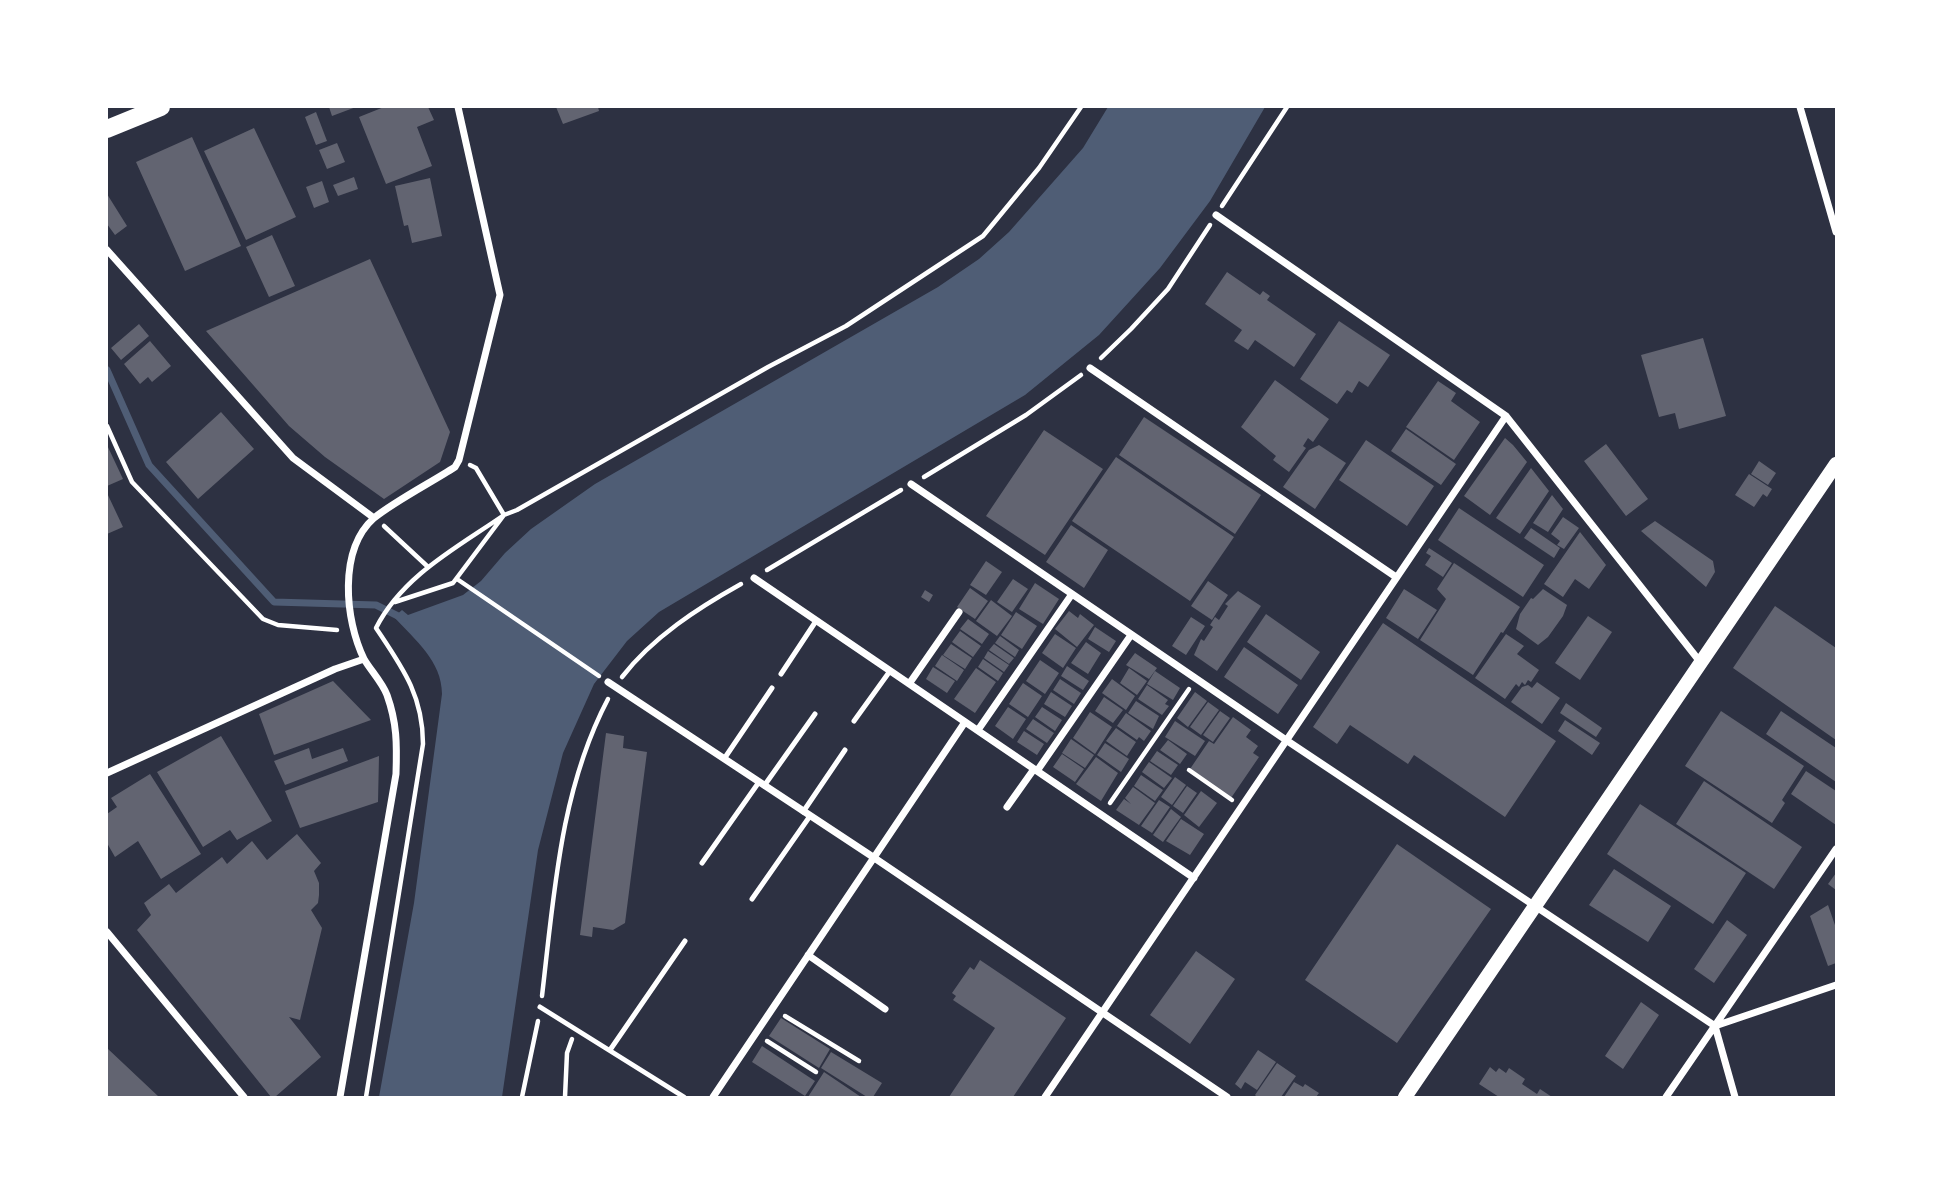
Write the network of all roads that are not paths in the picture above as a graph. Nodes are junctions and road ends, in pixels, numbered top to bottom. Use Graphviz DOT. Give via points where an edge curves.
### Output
graph roads {
  1 [pos="161,107"];
  2 [pos="458,107"];
  3 [pos="1800,107"];
  4 [pos="107,129"];
  5 [pos="1216,215"];
  6 [pos="1836,232"];
  7 [pos="107,250"];
  8 [pos="1090,368"];
  9 [pos="1506,416"];
  10 [pos="1836,464"];
  11 [pos="911,484"];
  12 [pos="374,518"];
  13 [pos="1396,577"];
  14 [pos="754,578"];
  15 [pos="1072,594"];
  16 [pos="959,612"];
  17 [pos="816,621"];
  18 [pos="1130,635"];
  19 [pos="364,659"];
  20 [pos="1701,663"];
  21 [pos="890,671"];
  22 [pos="781,674"];
  23 [pos="611,684"];
  24 [pos="909,684"];
  25 [pos="772,688"];
  26 [pos="815,714"];
  27 [pos="855,721"];
  28 [pos="965,722"];
  29 [pos="978,730"];
  30 [pos="1286,740"];
  31 [pos="845,751"];
  32 [pos="724,759"];
  33 [pos="1035,770"];
  34 [pos="107,773"];
  35 [pos="761,784"];
  36 [pos="1007,807"];
  37 [pos="807,814"];
  38 [pos="1836,849"];
  39 [pos="873,857"];
  40 [pos="702,863"];
  41 [pos="1194,878"];
  42 [pos="752,899"];
  43 [pos="1536,906"];
  44 [pos="107,932"];
  45 [pos="685,941"];
  46 [pos="808,955"];
  47 [pos="1836,985"];
  48 [pos="541,1007"];
  49 [pos="885,1009"];
  50 [pos="1103,1012"];
  51 [pos="1715,1026"];
  52 [pos="611,1050"];
  53 [pos="244,1097"];
  54 [pos="340,1097"];
  55 [pos="684,1097"];
  56 [pos="713,1097"];
  57 [pos="1045,1097"];
  58 [pos="1227,1097"];
  59 [pos="1405,1097"];
  60 [pos="1666,1097"];
  61 [pos="1735,1097"];
  1 -- 4 [label="main road"];
  2 -- 12 [label="street" via="500,295 459,460 455,467"];
  3 -- 6 [label="street"];
  5 -- 9 [label="street"];
  7 -- 12 [label="street" via="293,458"];
  8 -- 13 [label="street"];
  9 -- 13 [label="street"];
  9 -- 20 [label="street"];
  10 -- 20 [label="main road"];
  11 -- 15 [label="street"];
  12 -- 19 [label="street" via="358,537 348,584 350,612"];
  13 -- 30 [label="street"];
  14 -- 17 [label="street"];
  15 -- 18 [label="street"];
  15 -- 29 [label="street"];
  16 -- 24 [label="street"];
  17 -- 21 [label="street"];
  17 -- 22 [label="lane"];
  18 -- 30 [label="street"];
  18 -- 33 [label="street"];
  19 -- 34 [label="street" via="335,668"];
  19 -- 54 [label="street" via="386,693 398,733 396,774"];
  20 -- 43 [label="main road"];
  21 -- 24 [label="street"];
  21 -- 27 [label="lane"];
  23 -- 32 [label="street"];
  24 -- 28 [label="street"];
  25 -- 32 [label="lane"];
  26 -- 35 [label="lane"];
  28 -- 29 [label="street"];
  28 -- 39 [label="street"];
  29 -- 33 [label="street"];
  30 -- 41 [label="street"];
  30 -- 43 [label="street"];
  31 -- 37 [label="lane"];
  32 -- 35 [label="street"];
  33 -- 36 [label="street"];
  33 -- 41 [label="street"];
  35 -- 37 [label="street"];
  35 -- 40 [label="lane"];
  37 -- 39 [label="street"];
  37 -- 42 [label="lane"];
  38 -- 51 [label="street"];
  39 -- 46 [label="street"];
  39 -- 50 [label="street"];
  41 -- 50 [label="street"];
  43 -- 51 [label="street"];
  43 -- 59 [label="main road"];
  44 -- 53 [label="street"];
  45 -- 52 [label="lane"];
  46 -- 49 [label="street"];
  46 -- 56 [label="street"];
  47 -- 51 [label="street"];
  48 -- 52 [label="lane"];
  50 -- 57 [label="street"];
  50 -- 58 [label="street"];
  51 -- 60 [label="street"];
  51 -- 61 [label="street"];
  52 -- 55 [label="lane"];
}
